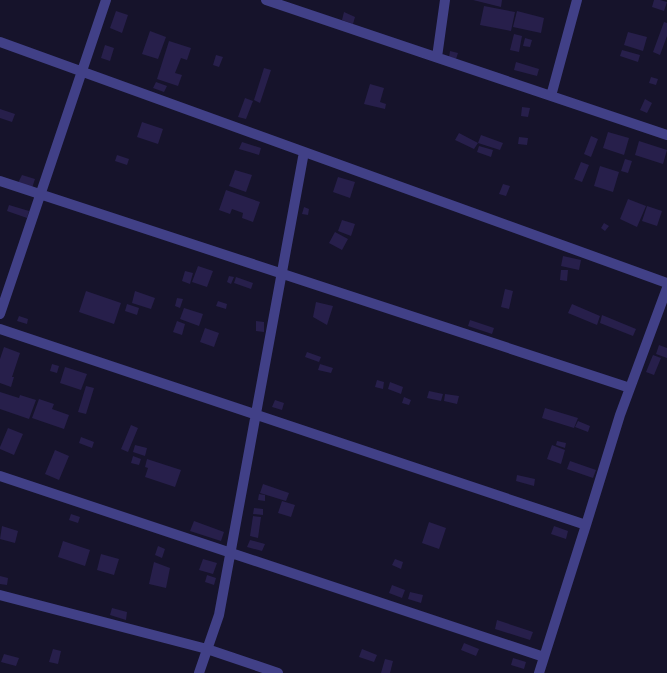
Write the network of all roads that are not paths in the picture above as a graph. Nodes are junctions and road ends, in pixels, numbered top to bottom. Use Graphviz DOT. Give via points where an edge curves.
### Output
graph roads {
  1 [pos="106,0"];
  2 [pos="266,0"];
  3 [pos="445,0"];
  4 [pos="577,0"];
  5 [pos="0,42"];
  6 [pos="437,57"];
  7 [pos="81,72"];
  8 [pos="551,96"];
  9 [pos="667,135"];
  10 [pos="304,152"];
  11 [pos="0,181"];
  12 [pos="40,194"];
  13 [pos="281,274"];
  14 [pos="667,283"];
  15 [pos="667,288"];
  16 [pos="0,314"];
  17 [pos="0,329"];
  18 [pos="630,388"];
  19 [pos="256,414"];
  20 [pos="0,476"];
  21 [pos="586,525"];
  22 [pos="231,553"];
  23 [pos="0,595"];
  24 [pos="207,649"];
  25 [pos="544,657"];
  26 [pos="199,673"];
  27 [pos="278,673"];
  28 [pos="539,673"];
  1 -- 7 [label="street"];
  2 -- 6 [label="street"];
  3 -- 6 [label="street"];
  4 -- 8 [label="street"];
  5 -- 7 [label="street"];
  6 -- 8 [label="street"];
  7 -- 10 [label="street"];
  7 -- 12 [label="street"];
  8 -- 9 [label="street"];
  10 -- 13 [label="street"];
  10 -- 14 [label="street"];
  11 -- 12 [label="street"];
  12 -- 13 [label="street"];
  12 -- 16 [label="street"];
  13 -- 18 [label="street"];
  13 -- 19 [label="street"];
  15 -- 18 [label="street"];
  17 -- 19 [label="street"];
  18 -- 21 [label="street"];
  19 -- 21 [label="street"];
  19 -- 22 [label="street"];
  20 -- 22 [label="street"];
  21 -- 25 [label="street"];
  22 -- 24 [label="street" via="219,615"];
  22 -- 25 [label="street"];
  23 -- 24 [label="street"];
  24 -- 26 [label="street"];
  24 -- 27 [label="street"];
  25 -- 28 [label="street"];
}
